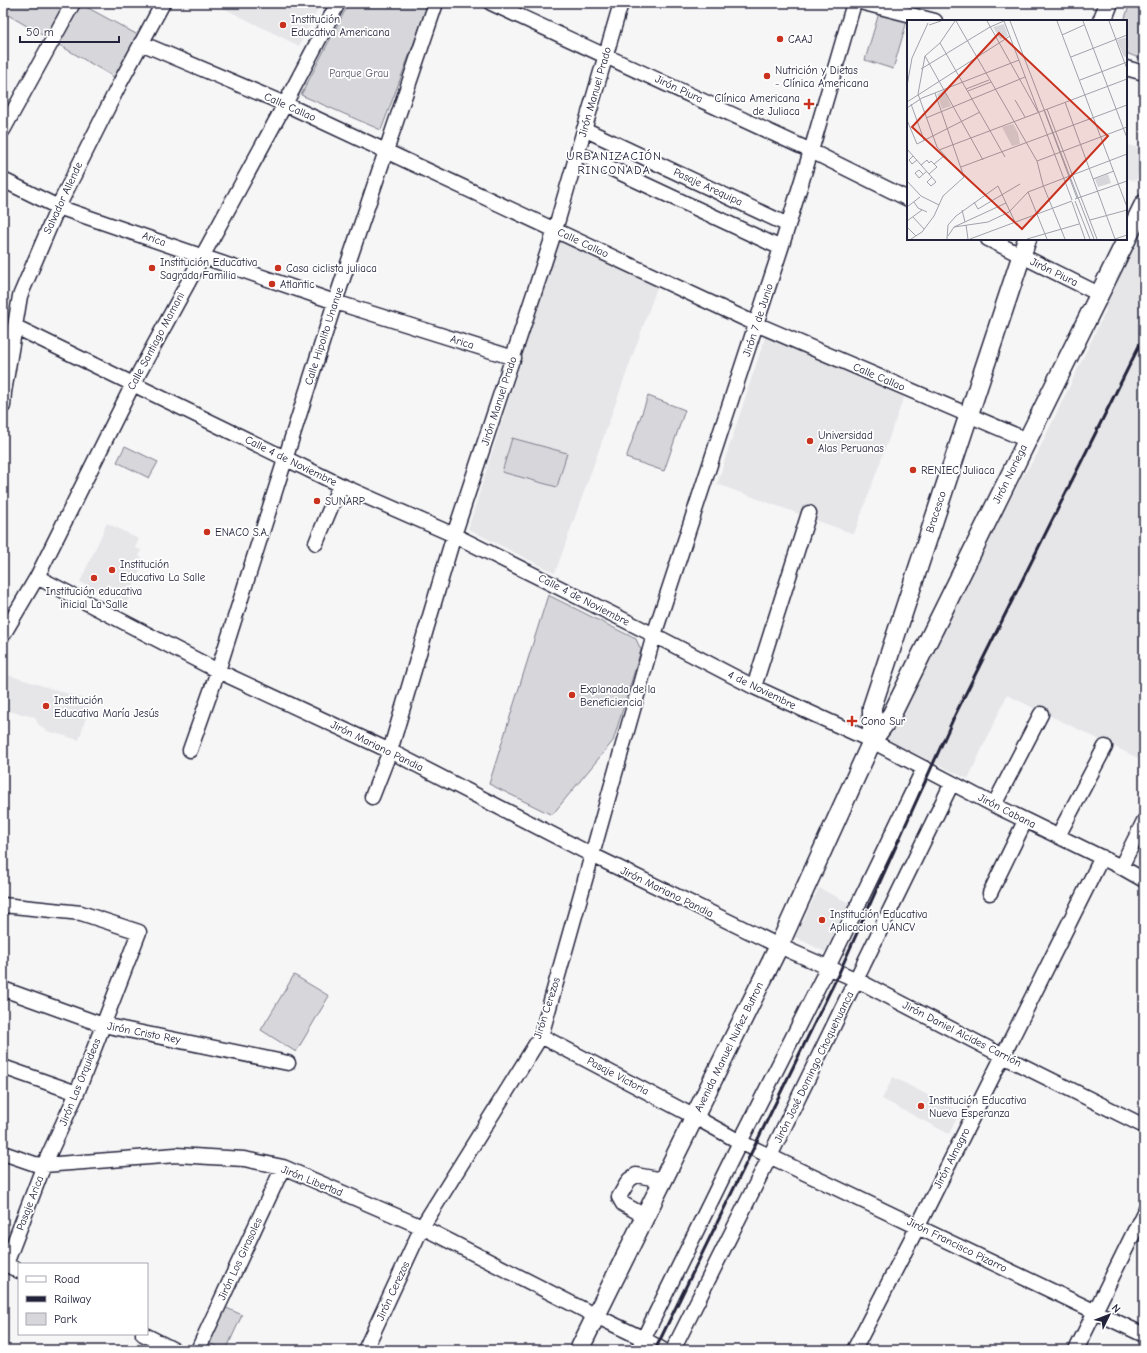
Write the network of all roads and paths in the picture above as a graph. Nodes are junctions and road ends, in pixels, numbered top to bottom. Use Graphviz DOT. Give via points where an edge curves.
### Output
graph roads {
  1 [pos="73,3"];
  2 [pos="163,3"];
  3 [pos="338,3"];
  4 [pos="436,3"];
  5 [pos="491,3"];
  6 [pos="621,3"];
  7 [pos="854,3"];
  8 [pos="864,3"];
  9 [pos="1109,3"];
  10 [pos="931,20"];
  11 [pos="1102,20"];
  12 [pos="141,42"];
  13 [pos="605,55"];
  14 [pos="1127,68"];
  15 [pos="1144,73"];
  16 [pos="285,104"];
  17 [pos="584,129"];
  18 [pos="3,130"];
  19 [pos="811,151"];
  20 [pos="387,152"];
  21 [pos="578,153"];
  22 [pos="3,180"];
  23 [pos="907,199"];
  24 [pos="1144,204"];
  25 [pos="58,207"];
  26 [pos="788,224"];
  27 [pos="555,230"];
  28 [pos="1127,238"];
  29 [pos="990,240"];
  30 [pos="1027,240"];
  31 [pos="1126,240"];
  32 [pos="781,248"];
  33 [pos="202,255"];
  34 [pos="1022,256"];
  35 [pos="1099,294"];
  36 [pos="335,302"];
  37 [pos="756,324"];
  38 [pos="16,327"];
  39 [pos="514,358"];
  40 [pos="133,384"];
  41 [pos="4,392"];
  42 [pos="3,406"];
  43 [pos="968,415"];
  44 [pos="1027,440"];
  45 [pos="285,458"];
  46 [pos="340,485"];
  47 [pos="808,512"];
  48 [pos="454,535"];
  49 [pos="316,543"];
  50 [pos="37,577"];
  51 [pos="654,635"];
  52 [pos="3,636"];
  53 [pos="218,671"];
  54 [pos="754,687"];
  55 [pos="1041,714"];
  56 [pos="872,741"];
  57 [pos="1105,747"];
  58 [pos="190,750"];
  59 [pos="390,751"];
  60 [pos="924,768"];
  61 [pos="952,783"];
  62 [pos="372,797"];
  63 [pos="994,805"];
  64 [pos="1025,821"];
  65 [pos="1144,821"];
  66 [pos="1058,836"];
  67 [pos="592,855"];
  68 [pos="1102,858"];
  69 [pos="1121,867"];
  70 [pos="1144,880"];
  71 [pos="990,893"];
  72 [pos="3,904"];
  73 [pos="779,946"];
  74 [pos="828,967"];
  75 [pos="857,980"];
  76 [pos="3,989"];
  77 [pos="103,1025"];
  78 [pos="541,1036"];
  79 [pos="1003,1056"];
  80 [pos="288,1063"];
  81 [pos="3,1067"];
  82 [pos="77,1093"];
  83 [pos="695,1116"];
  84 [pos="1144,1126"];
  85 [pos="740,1142"];
  86 [pos="3,1153"];
  87 [pos="770,1156"];
  88 [pos="44,1165"];
  89 [pos="283,1167"];
  90 [pos="663,1180"];
  91 [pos="1144,1212"];
  92 [pos="645,1216"];
  93 [pos="918,1226"];
  94 [pos="422,1228"];
  95 [pos="10,1266"];
  96 [pos="1096,1312"];
  97 [pos="596,1316"];
  98 [pos="145,1335"];
  99 [pos="1144,1336"];
  100 [pos="641,1344"];
  101 [pos="174,1350"];
  102 [pos="198,1350"];
  103 [pos="365,1350"];
  104 [pos="579,1350"];
  105 [pos="663,1350"];
  106 [pos="673,1350"];
  107 [pos="854,1350"];
  108 [pos="1076,1350"];
  1 -- 18 [label="street"];
  2 -- 12 [label="street, Salvador Allende"];
  3 -- 16 [label="street, Calle Santiago Mamani"];
  4 -- 20 [label="street, Calle Hipolito Unanue"];
  5 -- 13 [label="street, Jirón Piura"];
  6 -- 13 [label="street, Jirón Manuel Prado"];
  7 -- 19 [label="street, Jirón 7 de Junio"];
  8 -- 10 [label="street"];
  9 -- 11 [label="main road"];
  12 -- 16 [label="street, Calle Callao"];
  12 -- 25 [label="street, Salvador Allende"];
  13 -- 17 [label="street, Jirón Manuel Prado"];
  13 -- 19 [label="street, Jirón Piura"];
  14 -- 15 [label="street"];
  16 -- 20 [label="street, Calle Callao"];
  16 -- 33 [label="street, Calle Santiago Mamani"];
  17 -- 21 [label="street, Jirón Manuel Prado"];
  17 -- 26 [label="street, Pasaje Arequipa"];
  19 -- 23 [label="street, Jirón Piura"];
  19 -- 26 [label="street, Jirón 7 de Junio"];
  20 -- 27 [label="street, Calle Callao"];
  20 -- 36 [label="street, Calle Hipolito Unanue"];
  21 -- 27 [label="street, Jirón Manuel Prado"];
  21 -- 32 [label="street"];
  22 -- 25 [label="street, Arica"];
  24 -- 28 [label="main road, Jirón Noriega"];
  25 -- 33 [label="street, Arica"];
  25 -- 38 [label="street, Salvador Allende" via="20,296"];
  26 -- 32 [label="street, Jirón 7 de Junio"];
  27 -- 37 [label="street, Calle Callao"];
  27 -- 39 [label="street, Jirón Manuel Prado"];
  29 -- 34 [label="street, Jirón Piura"];
  30 -- 34 [label="main road, Bracesco"];
  31 -- 35 [label="main road, Jirón Noriega"];
  32 -- 37 [label="street, Jirón 7 de Junio"];
  33 -- 36 [label="street, Arica"];
  33 -- 40 [label="street, Calle Santiago Mamani"];
  34 -- 35 [label="street, Jirón Piura"];
  34 -- 43 [label="main road, Bracesco"];
  35 -- 44 [label="main road, Jirón Noriega"];
  36 -- 39 [label="street, Arica"];
  36 -- 45 [label="street, Calle Hipolito Unanue"];
  37 -- 43 [label="street, Calle Callao"];
  37 -- 51 [label="street, Jirón 7 de Junio"];
  38 -- 40 [label="street, Calle 4 de Noviembre"];
  38 -- 41 [label="street, Salvador Allende"];
  39 -- 48 [label="street, Jirón Manuel Prado"];
  40 -- 45 [label="street, Calle 4 de Noviembre"];
  40 -- 50 [label="street, Calle Santiago Mamani"];
  41 -- 42 [label="street, Salvador Allende"];
  43 -- 44 [label="street, Calle Callao"];
  43 -- 56 [label="main road, Bracesco" via="872,707"];
  44 -- 56 [label="main road, Jirón Noriega" via="892,714"];
  45 -- 46 [label="street, Calle 4 de Noviembre"];
  45 -- 53 [label="street, Calle Hipolito Unanue"];
  46 -- 48 [label="street, Calle 4 de Noviembre"];
  46 -- 49 [label="street"];
  47 -- 54 [label="street"];
  48 -- 51 [label="street, Calle 4 de Noviembre"];
  48 -- 59 [label="street, Jirón Manuel Prado"];
  50 -- 52 [label="street"];
  50 -- 53 [label="street, Jirón Mariano Pandia"];
  51 -- 54 [label="street, 4 de Noviembre"];
  51 -- 67 [label="street, Jirón Cerezos"];
  53 -- 58 [label="street, Calle Hipolito Unanue"];
  53 -- 59 [label="street, Jirón Mariano Pandia"];
  54 -- 56 [label="street, 4 de Noviembre"];
  55 -- 63 [label="street"];
  56 -- 60 [label="street, Jirón Cabana"];
  56 -- 73 [label="main road, Avenida Manuel Nuñez Butron"];
  57 -- 66 [label="street"];
  59 -- 62 [label="street, Jirón Manuel Prado"];
  59 -- 67 [label="street, Jirón Mariano Pandia"];
  60 -- 61 [label="street, Jirón Cabana"];
  60 -- 74 [label="street"];
  61 -- 63 [label="street, Jirón Cabana"];
  61 -- 75 [label="street, Jirón José Domingo Choquehuanca"];
  63 -- 64 [label="street, Jirón Cabana"];
  64 -- 66 [label="street, Jirón Cabana"];
  64 -- 71 [label="street"];
  65 -- 69 [label="street"];
  66 -- 68 [label="street, Jirón Cabana"];
  67 -- 73 [label="street, Jirón Mariano Pandia"];
  67 -- 78 [label="street, Jirón Cerezos"];
  68 -- 69 [label="street, Jirón Cabana"];
  68 -- 79 [label="street, Jirón Almagro"];
  69 -- 70 [label="street, Jirón Cabana"];
  72 -- 77 [label="street, Jirón Las Orquideas" via="81,913 139,932"];
  73 -- 74 [label="street, Jirón Daniel Alcides Carrión"];
  73 -- 83 [label="main road, Avenida Manuel Nuñez Butron"];
  74 -- 75 [label="street, Jirón Daniel Alcides Carrión"];
  74 -- 85 [label="street"];
  75 -- 79 [label="street, Jirón Daniel Alcides Carrión"];
  75 -- 87 [label="street, Jirón José Domingo Choquehuanca"];
  76 -- 77 [label="street, Jirón Cristo Rey"];
  77 -- 80 [label="street, Jirón Cristo Rey"];
  77 -- 82 [label="street, Jirón Las Orquideas"];
  78 -- 83 [label="street, Pasaje Victoria"];
  78 -- 94 [label="street, Jirón Cerezos"];
  79 -- 84 [label="street, Jirón Daniel Alcides Carrión"];
  79 -- 93 [label="street, Jirón Almagro"];
  81 -- 82 [label="street"];
  82 -- 88 [label="street, Jirón Las Orquideas"];
  83 -- 85 [label="street, Pasaje Victoria"];
  83 -- 90 [label="main road, Avenida Manuel Nuñez Butron"];
  85 -- 87 [label="street, Jirón Francisco Pizarro"];
  85 -- 100 [label="street"];
  86 -- 88 [label="street, Jirón Libertad"];
  87 -- 93 [label="street, Jirón Francisco Pizarro"];
  87 -- 106 [label="street, Jirón José Domingo Choquehuanca"];
  88 -- 89 [label="street, Jirón Libertad" via="176,1156 244,1159"];
  88 -- 95 [label="street, Pasaje Arica"];
  89 -- 94 [label="street, Jirón Libertad"];
  89 -- 102 [label="street, Jirón Los Girasoles"];
  90 -- 92 [label="main road, Avenida Manuel Nuñez Butron"];
  90 -- 92 [label="street" via="636,1175 629,1180 619,1197 623,1204"];
  91 -- 96 [label="street"];
  92 -- 97 [label="main road, Avenida Manuel Nuñez Butron"];
  93 -- 96 [label="street, Jirón Francisco Pizarro"];
  93 -- 107 [label="street, Jirón Almagro"];
  94 -- 97 [label="street, Jirón Libertad"];
  94 -- 103 [label="street, Jirón Cerezos"];
  96 -- 99 [label="street, Jirón Francisco Pizarro"];
  96 -- 108 [label="street"];
  97 -- 100 [label="street, Jirón Libertad"];
  97 -- 104 [label="main road, Avenida Manuel Nuñez Butron"];
  98 -- 101 [label="street"];
  100 -- 105 [label="street, Jirón Libertad"];
}
